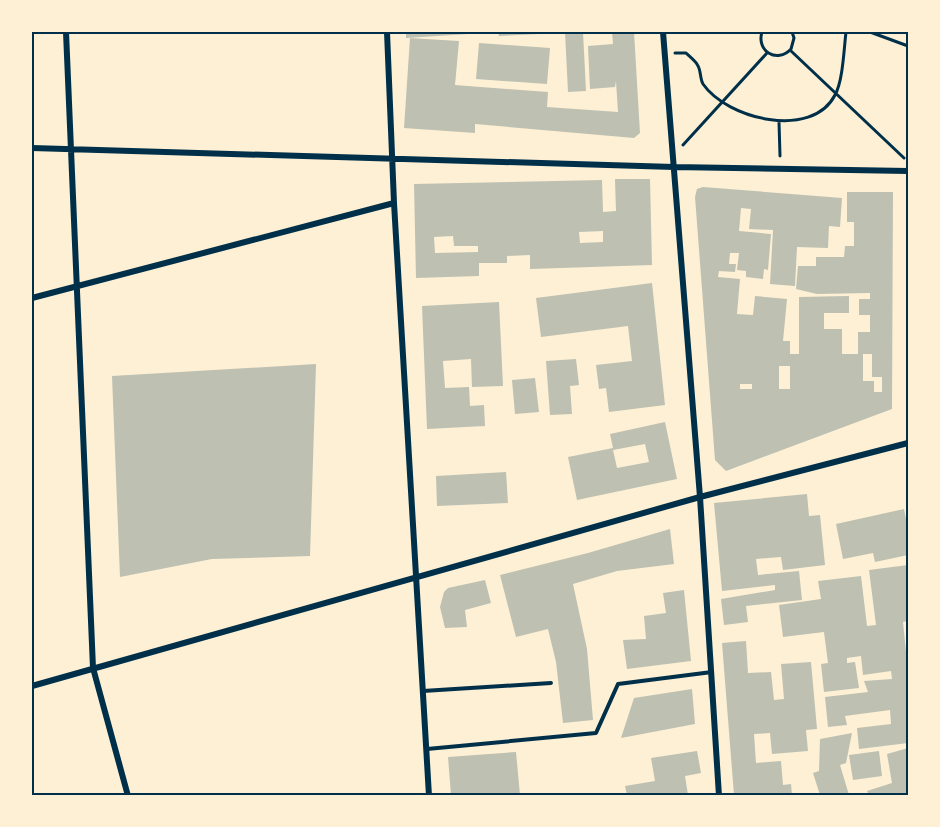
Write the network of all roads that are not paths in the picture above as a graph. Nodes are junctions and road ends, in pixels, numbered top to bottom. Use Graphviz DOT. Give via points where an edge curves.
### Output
graph roads {
  1 [pos="66,32"];
  2 [pos="387,32"];
  3 [pos="663,32"];
  4 [pos="32,148"];
  5 [pos="71,149"];
  6 [pos="393,160"];
  7 [pos="674,167"];
  8 [pos="909,171"];
  9 [pos="394,203"];
  10 [pos="76,287"];
  11 [pos="32,298"];
  12 [pos="909,443"];
  13 [pos="700,497"];
  14 [pos="416,577"];
  15 [pos="93,668"];
  16 [pos="712,672"];
  17 [pos="551,683"];
  18 [pos="32,686"];
  19 [pos="422,691"];
  20 [pos="426,750"];
  21 [pos="128,795"];
  22 [pos="429,795"];
  23 [pos="720,795"];
  1 -- 5 [label="street"];
  2 -- 6 [label="street"];
  3 -- 7 [label="street"];
  4 -- 5 [label="street"];
  5 -- 6 [label="street"];
  5 -- 10 [label="street"];
  6 -- 7 [label="street"];
  6 -- 9 [label="street"];
  7 -- 8 [label="street"];
  7 -- 13 [label="street"];
  9 -- 10 [label="street"];
  9 -- 14 [label="street"];
  10 -- 11 [label="street"];
  10 -- 15 [label="street"];
  12 -- 13 [label="street"];
  13 -- 14 [label="street"];
  13 -- 16 [label="street"];
  14 -- 15 [label="street"];
  14 -- 19 [label="street"];
  15 -- 18 [label="street"];
  15 -- 21 [label="street"];
  16 -- 20 [label="lane" via="618,684 596,733"];
  16 -- 23 [label="street"];
  17 -- 19 [label="lane"];
  19 -- 20 [label="street"];
  20 -- 22 [label="street"];
}
